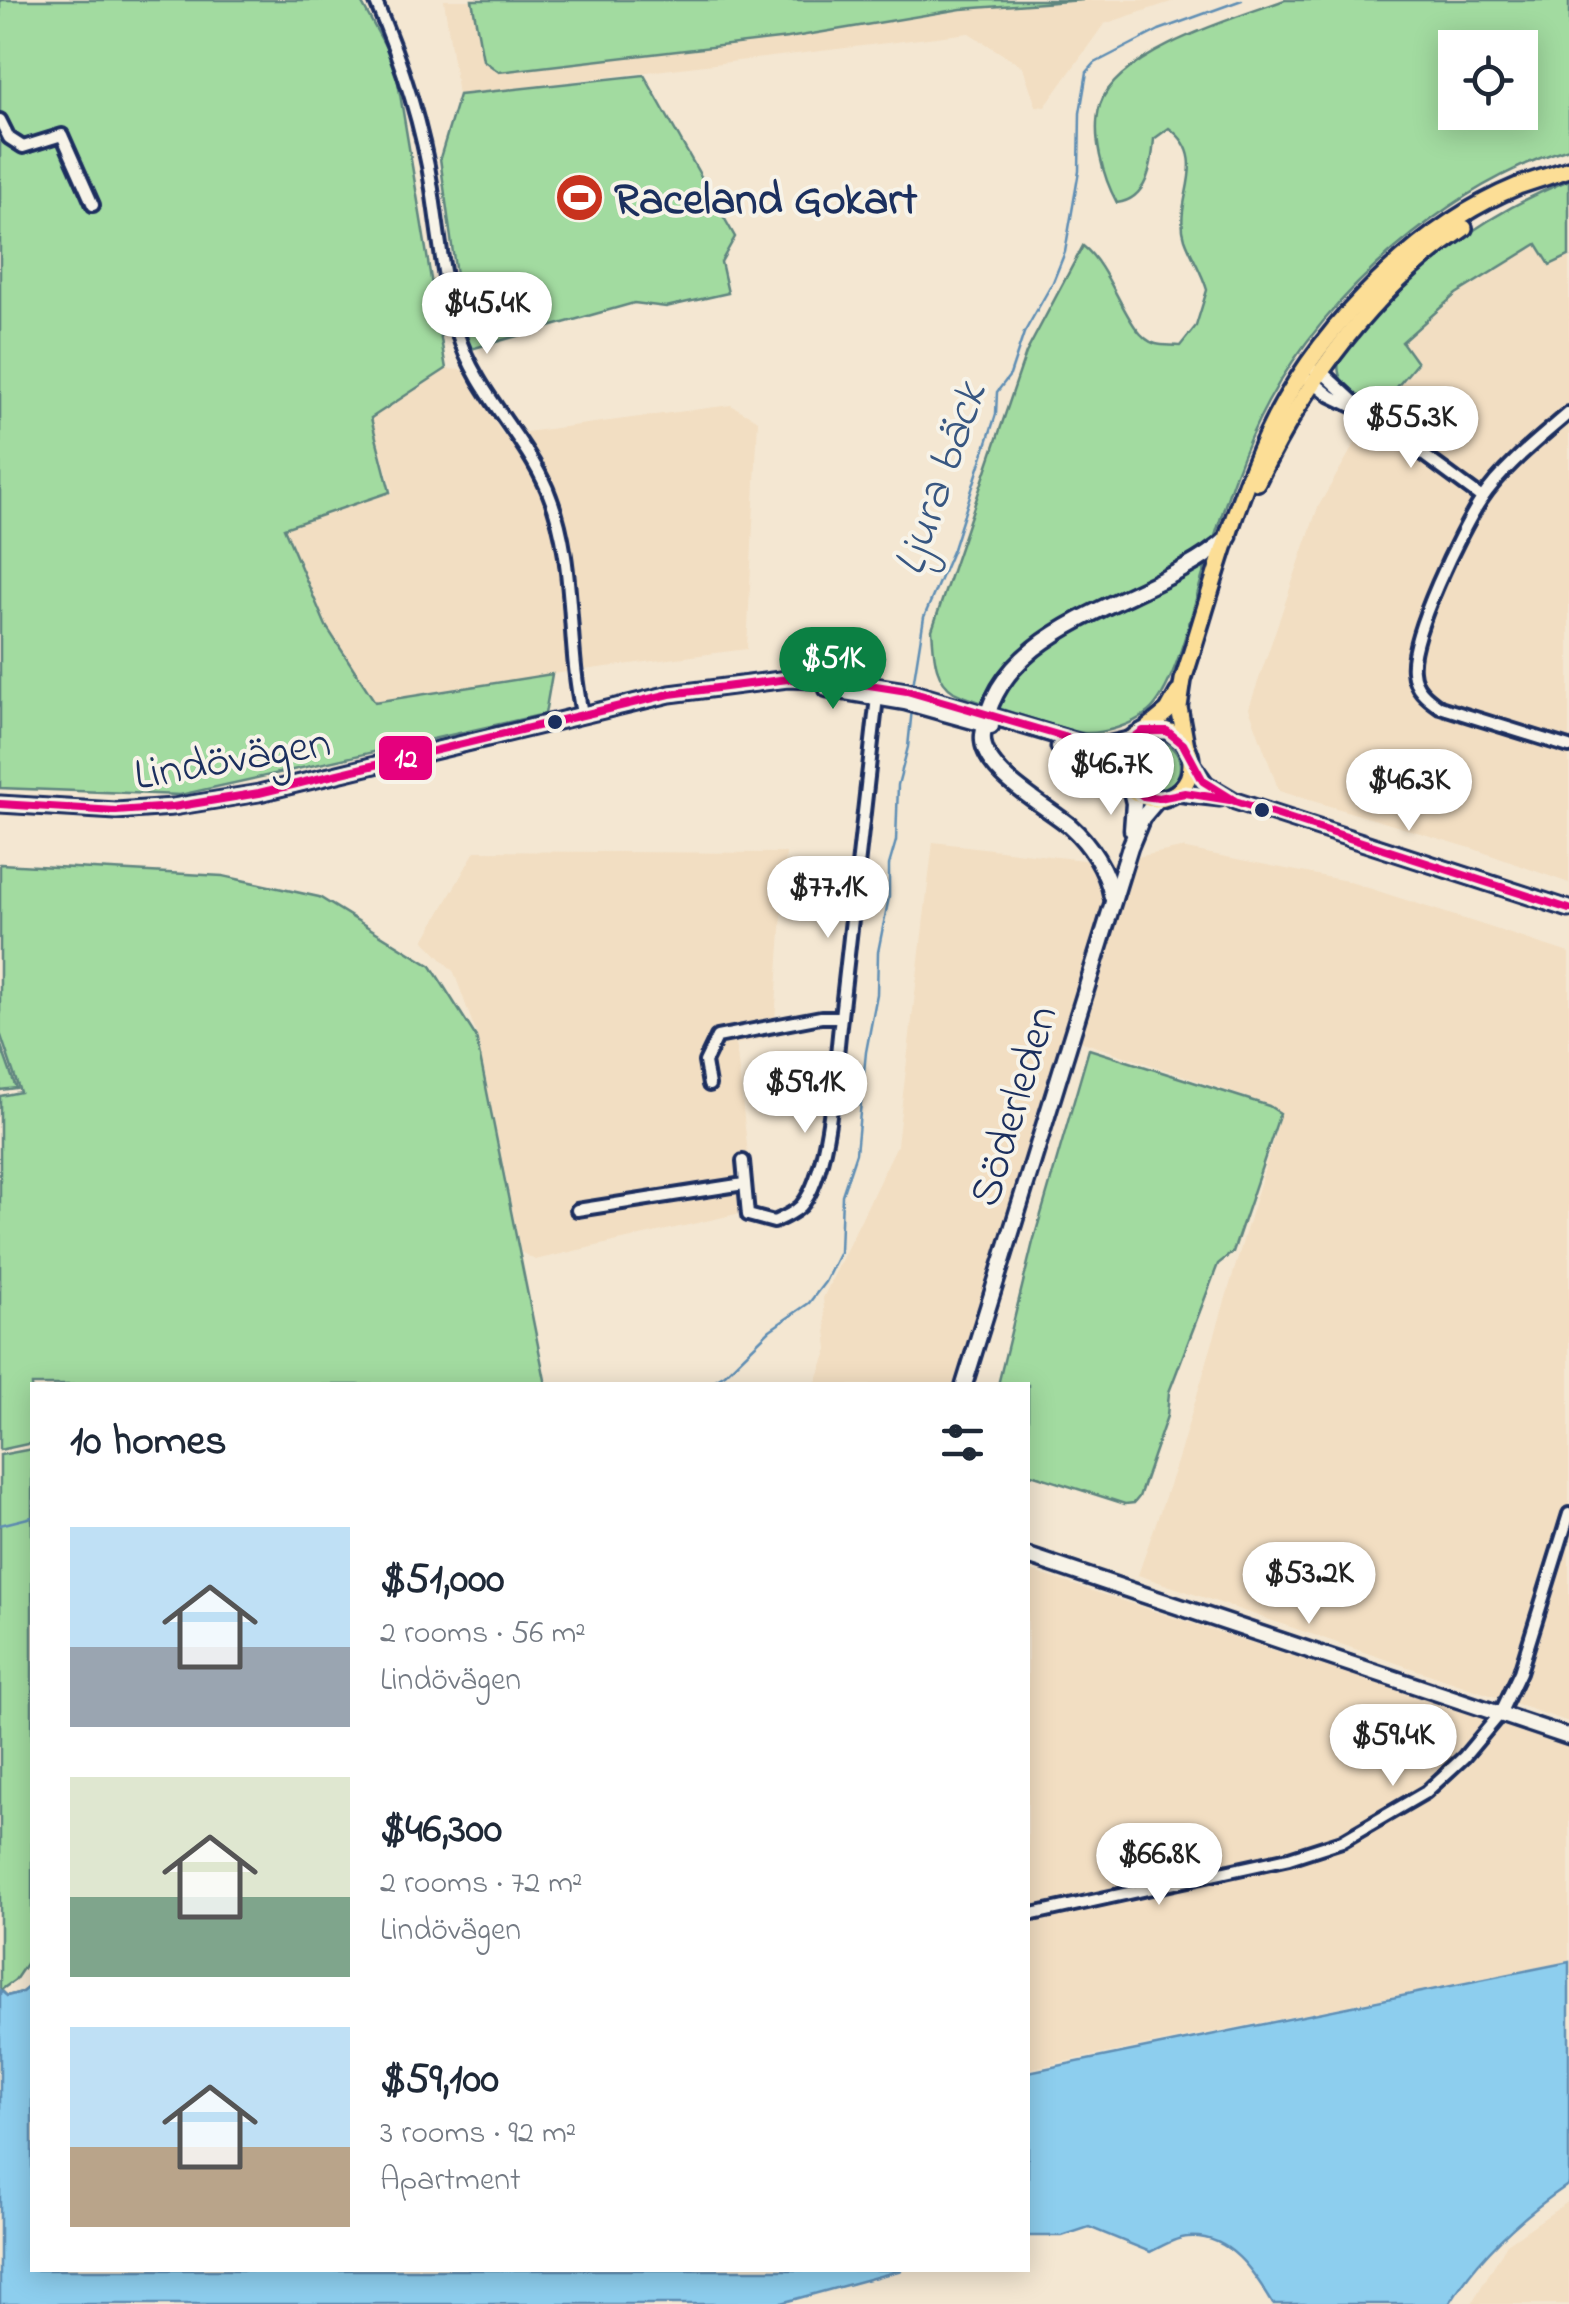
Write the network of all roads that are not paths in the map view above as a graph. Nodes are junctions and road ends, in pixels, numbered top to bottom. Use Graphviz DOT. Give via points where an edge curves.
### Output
graph roads {
  1 [pos="375,0"];
  2 [pos="0,120"];
  3 [pos="1569,170"];
  4 [pos="93,205"];
  5 [pos="1312,375"];
  6 [pos="1569,413"];
  7 [pos="1482,498"];
  8 [pos="1229,536"];
  9 [pos="1223,559"];
  10 [pos="1184,680"];
  11 [pos="766,684"];
  12 [pos="877,698"];
  13 [pos="912,698"];
  14 [pos="582,713"];
  15 [pos="987,720"];
  16 [pos="1138,735"];
  17 [pos="1186,746"];
  18 [pos="1569,746"];
  19 [pos="1191,763"];
  20 [pos="1127,781"];
  21 [pos="1167,796"];
  22 [pos="1235,801"];
  23 [pos="0,804"];
  24 [pos="1130,847"];
  25 [pos="1113,902"];
  26 [pos="1569,909"];
  27 [pos="841,1017"];
  28 [pos="709,1085"];
  29 [pos="743,1161"];
  30 [pos="744,1184"];
  31 [pos="577,1210"];
  32 [pos="965,1382"];
  33 [pos="1569,1514"];
  34 [pos="1030,1556"];
  35 [pos="1500,1714"];
  36 [pos="1569,1737"];
  37 [pos="1030,1915"];
  1 -- 14 [label="street" via="405,74 465,357 532,460 558,520"];
  2 -- 4 [label="street" via="23,147 62,135"];
  3 -- 5 [label="main road" via="1516,187 1430,238 1360,301"];
  5 -- 7 [label="street"];
  5 -- 8 [label="main road" via="1262,444"];
  5 -- 9 [label="main road"];
  6 -- 7 [label="street"];
  7 -- 18 [label="street" via="1454,546 1416,646 1416,683 1440,707"];
  8 -- 9 [label="main road"];
  8 -- 15 [label="main road" via="1025,657 999,686"];
  9 -- 10 [label="main road"];
  10 -- 16 [label="main road" via="1168,711"];
  10 -- 17 [label="main road" via="1179,707"];
  11 -- 12 [label="main road, Lindövägen"];
  11 -- 13 [label="main road, Lindövägen" via="805,679"];
  11 -- 14 [label="main road, Lindövägen" via="670,694"];
  12 -- 13 [label="main road, Lindövägen"];
  12 -- 27 [label="street"];
  13 -- 15 [label="main road, Lindövägen"];
  14 -- 23 [label="main road, Lindövägen" via="172,807"];
  15 -- 16 [label="main road, Lindövägen" via="1099,747"];
  15 -- 20 [label="main road, Lindövägen" via="1100,760"];
  15 -- 25 [label="main road" via="986,754 1087,845 1104,869"];
  16 -- 17 [label="main road" via="1167,731"];
  16 -- 20 [label="main road" via="1122,756"];
  17 -- 19 [label="main road"];
  19 -- 21 [label="main road" via="1189,775"];
  19 -- 22 [label="main road" via="1206,784"];
  20 -- 21 [label="main road" via="1143,796"];
  20 -- 24 [label="main road, Söderleden" via="1134,814"];
  21 -- 22 [label="main road"];
  21 -- 24 [label="main road, Söderleden" via="1142,818"];
  22 -- 26 [label="main road"];
  24 -- 25 [label="main road, Söderleden"];
  25 -- 32 [label="main road, Söderleden"];
  27 -- 28 [label="street" via="717,1037 706,1062"];
  27 -- 30 [label="street" via="824,1150 812,1190 799,1208 774,1222 748,1215"];
  29 -- 30 [label="street"];
  30 -- 31 [label="street"];
  33 -- 35 [label="street" via="1520,1672"];
  34 -- 35 [label="main road"];
  35 -- 36 [label="main road"];
  35 -- 37 [label="street" via="1426,1792 1342,1841"];
}
